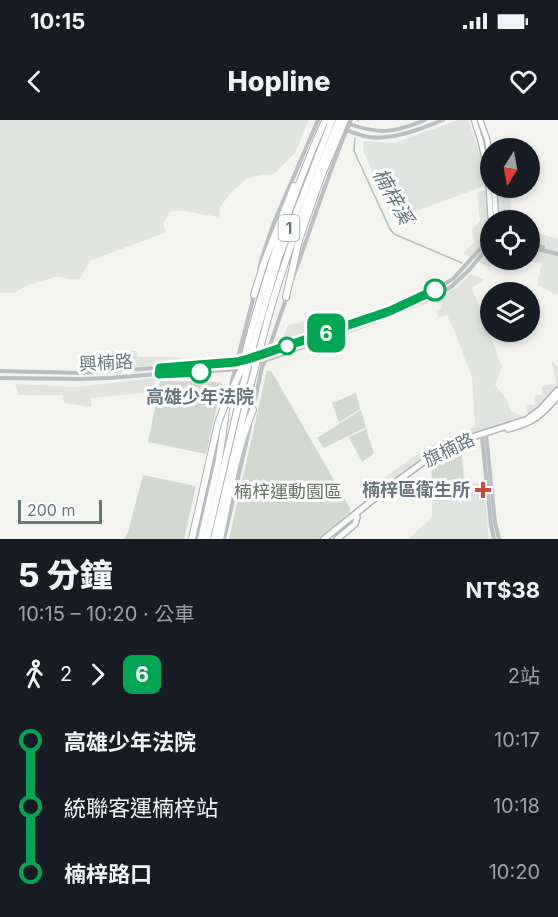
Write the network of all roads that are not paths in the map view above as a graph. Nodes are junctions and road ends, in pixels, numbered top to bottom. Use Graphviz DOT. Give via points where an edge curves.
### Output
graph roads {
  1 [pos="332,120"];
  2 [pos="339,120"];
  3 [pos="425,120"];
  4 [pos="443,120"];
  5 [pos="474,120"];
  6 [pos="480,120"];
  7 [pos="348,121"];
  8 [pos="330,126"];
  9 [pos="487,138"];
  10 [pos="310,153"];
  11 [pos="490,210"];
  12 [pos="540,248"];
  13 [pos="480,252"];
  14 [pos="558,253"];
  15 [pos="480,255"];
  16 [pos="473,262"];
  17 [pos="450,285"];
  18 [pos="254,295"];
  19 [pos="286,297"];
  20 [pos="257,332"];
  21 [pos="268,353"];
  22 [pos="265,360"];
  23 [pos="236,362"];
  24 [pos="234,370"];
  25 [pos="0,371"];
  26 [pos="0,378"];
  27 [pos="245,390"];
  28 [pos="558,390"];
  29 [pos="558,396"];
  30 [pos="226,410"];
  31 [pos="253,410"];
  32 [pos="526,422"];
  33 [pos="485,436"];
  34 [pos="357,517"];
  35 [pos="192,539"];
  36 [pos="196,539"];
  37 [pos="201,539"];
  38 [pos="207,539"];
  39 [pos="214,539"];
  40 [pos="219,539"];
  41 [pos="224,539"];
  42 [pos="324,539"];
  43 [pos="329,539"];
  44 [pos="337,539"];
  45 [pos="494,539"];
  46 [pos="499,539"];
  1 -- 8 [label="highway, 1, bridge"];
  2 -- 7 [label="street"];
  2 -- 8 [label="highway, 1, bridge"];
  3 -- 7 [label="street" via="388,131 369,130"];
  4 -- 8 [label="street" via="394,136 370,137"];
  5 -- 11 [label="main road" via="488,175"];
  6 -- 9 [label="main road"];
  7 -- 8 [label="highway, bridge"];
  8 -- 10 [label="highway"];
  8 -- 18 [label="street" via="273,225"];
  8 -- 19 [label="highway" via="321,177 299,240"];
  8 -- 20 [label="highway, 1"];
  10 -- 18 [label="highway"];
  10 -- 20 [label="highway" via="271,262"];
  12 -- 14 [label="street"];
  13 -- 16 [label="street"];
  15 -- 16 [label="street"];
  16 -- 17 [label="street"];
  17 -- 21 [label="street, 興楠路" via="390,311"];
  17 -- 22 [label="street, 興楠路" via="393,315"];
  18 -- 23 [label="street"];
  19 -- 21 [label="street"];
  20 -- 27 [label="highway, 1, bridge"];
  20 -- 35 [label="highway, bridge" via="221,415"];
  21 -- 22 [label="street"];
  21 -- 23 [label="street, 興楠路"];
  22 -- 24 [label="street, 興楠路"];
  22 -- 31 [label="street"];
  23 -- 24 [label="street"];
  23 -- 25 [label="street, 興楠路" via="80,373"];
  24 -- 26 [label="street, 興楠路" via="93,379"];
  24 -- 30 [label="street"];
  27 -- 38 [label="highway, 1"];
  27 -- 39 [label="highway, 1"];
  28 -- 32 [label="main road"];
  29 -- 32 [label="main road" via="545,411"];
  30 -- 36 [label="street"];
  30 -- 37 [label="highway"];
  31 -- 40 [label="highway"];
  31 -- 41 [label="street"];
  32 -- 33 [label="main road, 旗楠路"];
  33 -- 34 [label="main road, 旗楠路" via="440,454"];
  33 -- 42 [label="main road, 旗楠路" via="446,448 419,464"];
  33 -- 45 [label="street"];
  33 -- 46 [label="street"];
  34 -- 43 [label="main road, 旗楠路"];
  34 -- 44 [label="main road, 旗楠路" via="356,524"];
}
